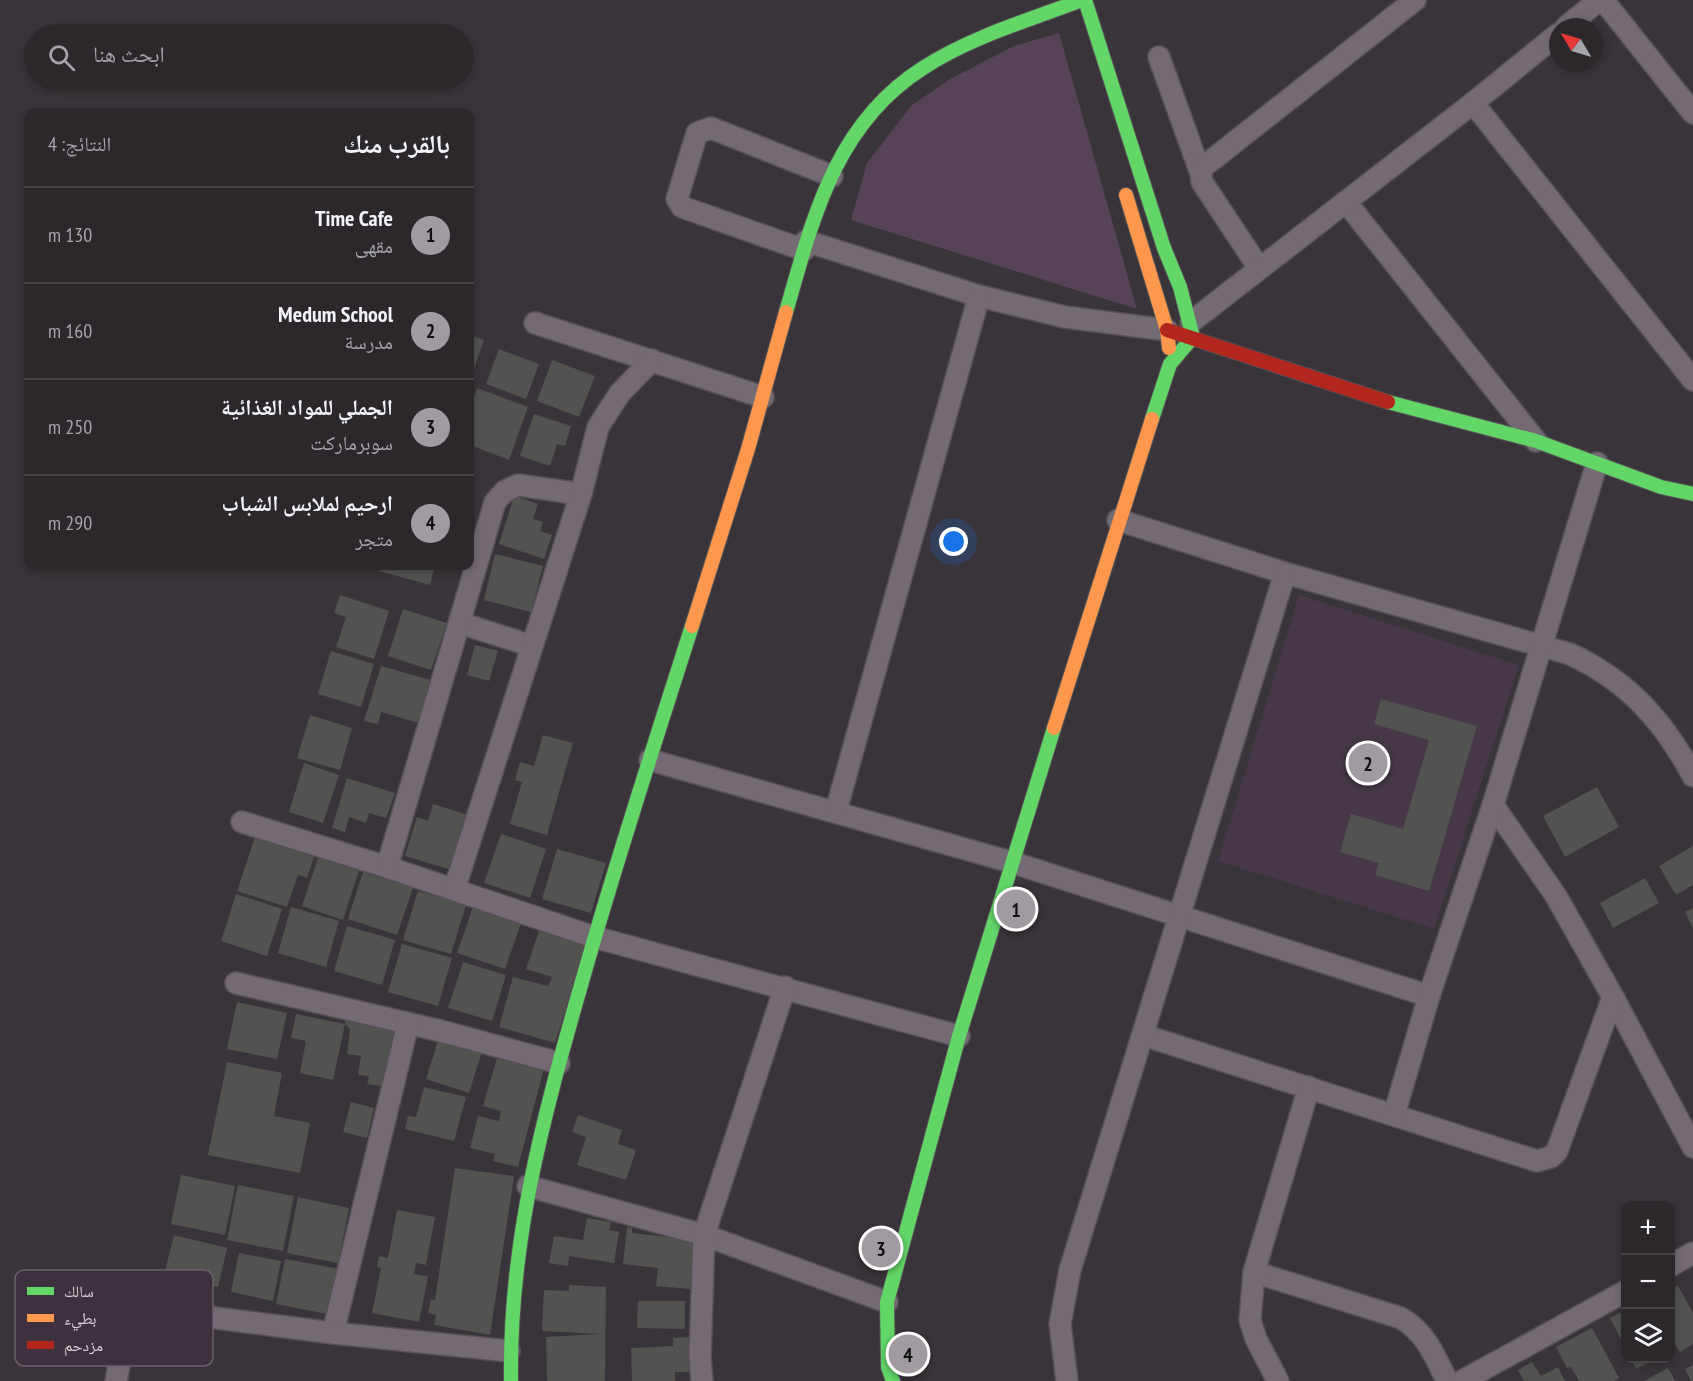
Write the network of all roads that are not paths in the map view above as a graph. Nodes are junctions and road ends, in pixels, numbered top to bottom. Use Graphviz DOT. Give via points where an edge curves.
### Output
graph roads {
  1 [pos="1084,0"];
  2 [pos="1415,0"];
  3 [pos="1601,0"];
  4 [pos="1068,7"];
  5 [pos="1578,18"];
  6 [pos="1549,41"];
  7 [pos="1159,57"];
  8 [pos="1473,103"];
  9 [pos="1693,113"];
  10 [pos="1201,174"];
  11 [pos="832,176"];
  12 [pos="1123,184"];
  13 [pos="1346,202"];
  14 [pos="805,246"];
  15 [pos="1259,268"];
  16 [pos="979,296"];
  17 [pos="535,323"];
  18 [pos="1167,330"];
  19 [pos="1192,330"];
  20 [pos="652,360"];
  21 [pos="1170,364"];
  22 [pos="1693,380"];
  23 [pos="763,397"];
  24 [pos="1536,441"];
  25 [pos="1597,463"];
  26 [pos="1661,487"];
  27 [pos="581,494"];
  28 [pos="1693,494"];
  29 [pos="1693,510"];
  30 [pos="1118,520"];
  31 [pos="1286,573"];
  32 [pos="460,624"];
  33 [pos="1541,645"];
  34 [pos="532,646"];
  35 [pos="650,760"];
  36 [pos="1693,776"];
  37 [pos="1493,804"];
  38 [pos="836,811"];
  39 [pos="242,822"];
  40 [pos="1011,862"];
  41 [pos="387,867"];
  42 [pos="454,890"];
  43 [pos="1179,916"];
  44 [pos="594,937"];
  45 [pos="236,984"];
  46 [pos="785,987"];
  47 [pos="1429,996"];
  48 [pos="1614,997"];
  49 [pos="408,1024"];
  50 [pos="1143,1035"];
  51 [pos="959,1036"];
  52 [pos="559,1063"];
  53 [pos="1309,1087"];
  54 [pos="1394,1115"];
  55 [pos="1693,1147"];
  56 [pos="528,1186"];
  57 [pos="704,1234"];
  58 [pos="1693,1253"];
  59 [pos="1675,1264"];
  60 [pos="1254,1272"];
  61 [pos="1621,1294"];
  62 [pos="887,1302"];
  63 [pos="213,1318"];
  64 [pos="333,1333"];
  65 [pos="509,1351"];
  66 [pos="119,1366"];
  67 [pos="116,1381"];
  68 [pos="511,1381"];
  69 [pos="702,1381"];
  70 [pos="893,1381"];
  71 [pos="1067,1381"];
  72 [pos="1278,1381"];
  73 [pos="1447,1381"];
  74 [pos="1462,1381"];
  1 -- 4 [label="main road"];
  1 -- 19 [label="main road"];
  2 -- 10 [label="street" via="1204,166"];
  3 -- 5 [label="street"];
  3 -- 9 [label="street"];
  4 -- 11 [label="main road" via="949,52 910,73 851,137"];
  6 -- 8 [label="street"];
  7 -- 10 [label="street"];
  8 -- 13 [label="street"];
  8 -- 22 [label="street"];
  10 -- 15 [label="street" via="1208,193"];
  11 -- 14 [label="main road"];
  11 -- 14 [label="street" via="711,128 697,133 677,199 682,207"];
  12 -- 18 [label="main road"];
  13 -- 15 [label="street"];
  13 -- 24 [label="street"];
  14 -- 16 [label="street"];
  14 -- 23 [label="main road"];
  15 -- 19 [label="street"];
  16 -- 18 [label="street" via="1065,317"];
  16 -- 38 [label="street"];
  17 -- 20 [label="street"];
  18 -- 19 [label="main road"];
  18 -- 21 [label="main road"];
  19 -- 21 [label="main road"];
  19 -- 24 [label="main road" via="1363,395"];
  20 -- 23 [label="street"];
  20 -- 27 [label="street" via="620,393 598,427"];
  21 -- 30 [label="main road"];
  23 -- 35 [label="main road"];
  24 -- 25 [label="main road"];
  25 -- 26 [label="main road"];
  25 -- 33 [label="street"];
  26 -- 28 [label="main road"];
  26 -- 29 [label="main road"];
  27 -- 32 [label="street" via="518,485 505,491 495,502"];
  27 -- 34 [label="street"];
  30 -- 31 [label="street"];
  30 -- 40 [label="main road"];
  31 -- 33 [label="street"];
  31 -- 43 [label="street"];
  32 -- 34 [label="street"];
  32 -- 41 [label="street"];
  33 -- 36 [label="street" via="1599,668 1626,688 1672,740"];
  33 -- 37 [label="street"];
  34 -- 42 [label="street"];
  35 -- 38 [label="street"];
  35 -- 44 [label="main road"];
  37 -- 47 [label="street"];
  37 -- 48 [label="street" via="1556,896"];
  38 -- 40 [label="street"];
  39 -- 41 [label="street"];
  40 -- 43 [label="street"];
  40 -- 51 [label="main road"];
  41 -- 42 [label="street"];
  42 -- 44 [label="street"];
  43 -- 47 [label="street"];
  43 -- 50 [label="street"];
  44 -- 46 [label="street"];
  44 -- 52 [label="main road"];
  45 -- 49 [label="street"];
  46 -- 51 [label="street"];
  46 -- 57 [label="street"];
  47 -- 54 [label="street"];
  48 -- 54 [label="street" via="1557,1151 1551,1157 1537,1161"];
  48 -- 55 [label="street"];
  49 -- 52 [label="street"];
  49 -- 64 [label="street"];
  50 -- 53 [label="street"];
  50 -- 71 [label="street" via="1070,1270 1060,1324"];
  51 -- 62 [label="main road"];
  52 -- 56 [label="main road"];
  53 -- 54 [label="street"];
  53 -- 60 [label="street"];
  56 -- 57 [label="street"];
  56 -- 65 [label="main road" via="515,1266"];
  57 -- 62 [label="street"];
  57 -- 69 [label="street"];
  58 -- 59 [label="street"];
  60 -- 72 [label="street" via="1250,1320"];
  60 -- 73 [label="street" via="1408,1322 1426,1340"];
  61 -- 74 [label="street"];
  62 -- 70 [label="main road" via="888,1367"];
  63 -- 64 [label="street"];
  64 -- 65 [label="street"];
  65 -- 68 [label="main road"];
  66 -- 67 [label="street"];
}
